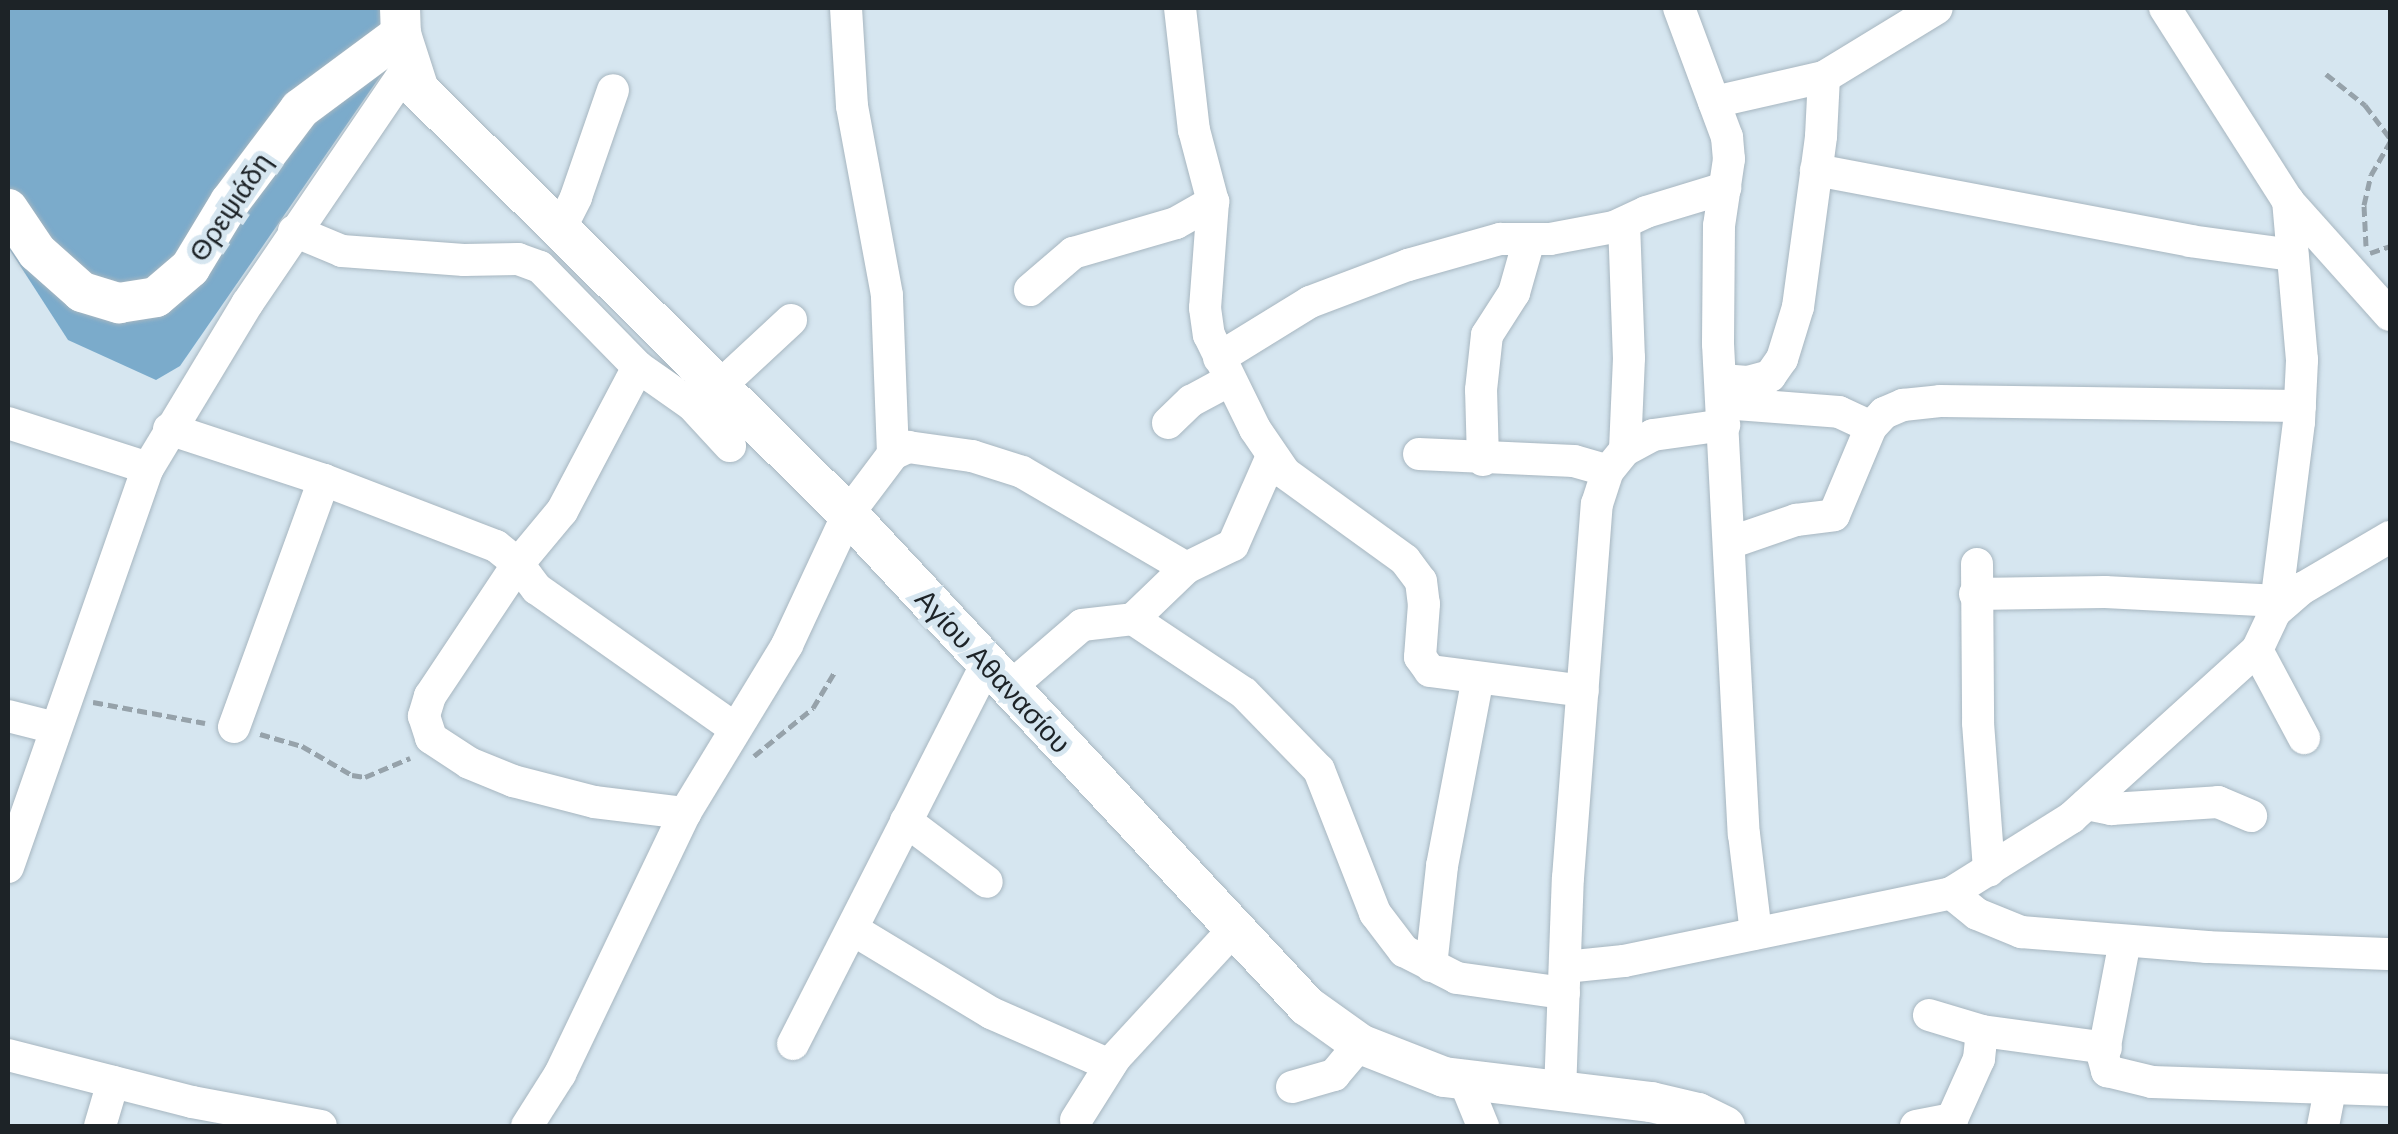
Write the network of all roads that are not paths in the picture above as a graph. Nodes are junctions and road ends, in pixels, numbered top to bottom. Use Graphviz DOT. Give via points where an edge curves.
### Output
graph roads {
  1 [pos="846,8"];
  2 [pos="1180,8"];
  3 [pos="1679,8"];
  4 [pos="1937,8"];
  5 [pos="2165,8"];
  6 [pos="403,36"];
  7 [pos="1824,77"];
  8 [pos="612,90"];
  9 [pos="1714,102"];
  10 [pos="1816,170"];
  11 [pos="1725,188"];
  12 [pos="2288,201"];
  13 [pos="1214,202"];
  14 [pos="8,209"];
  15 [pos="1624,222"];
  16 [pos="294,231"];
  17 [pos="559,231"];
  18 [pos="1529,240"];
  19 [pos="2292,256"];
  20 [pos="1030,290"];
  21 [pos="2390,315"];
  22 [pos="791,320"];
  23 [pos="638,367"];
  24 [pos="1224,369"];
  25 [pos="720,386"];
  26 [pos="1722,403"];
  27 [pos="2300,406"];
  28 [pos="8,423"];
  29 [pos="1168,423"];
  30 [pos="1871,427"];
  31 [pos="169,429"];
  32 [pos="730,446"];
  33 [pos="894,454"];
  34 [pos="1418,454"];
  35 [pos="1272,456"];
  36 [pos="1483,460"];
  37 [pos="1617,460"];
  38 [pos="148,468"];
  39 [pos="324,480"];
  40 [pos="848,514"];
  41 [pos="2390,538"];
  42 [pos="1732,542"];
  43 [pos="518,564"];
  44 [pos="1186,568"];
  45 [pos="2274,607"];
  46 [pos="1133,619"];
  47 [pos="2257,650"];
  48 [pos="997,677"];
  49 [pos="1478,678"];
  50 [pos="1584,691"];
  51 [pos="8,716"];
  52 [pos="234,727"];
  53 [pos="55,728"];
  54 [pos="734,728"];
  55 [pos="2304,738"];
  56 [pos="2087,804"];
  57 [pos="685,812"];
  58 [pos="2251,816"];
  59 [pos="906,822"];
  60 [pos="8,867"];
  61 [pos="1989,871"];
  62 [pos="987,882"];
  63 [pos="1951,893"];
  64 [pos="852,929"];
  65 [pos="1234,930"];
  66 [pos="1756,933"];
  67 [pos="2125,941"];
  68 [pos="2390,954"];
  69 [pos="1431,966"];
  70 [pos="1564,980"];
  71 [pos="1930,1016"];
  72 [pos="1982,1030"];
  73 [pos="793,1044"];
  74 [pos="1360,1044"];
  75 [pos="2106,1048"];
  76 [pos="8,1054"];
  77 [pos="1110,1066"];
  78 [pos="113,1082"];
  79 [pos="1292,1087"];
  80 [pos="2330,1089"];
  81 [pos="2390,1090"];
  82 [pos="1560,1092"];
  83 [pos="1471,1113"];
  84 [pos="1076,1120"];
  85 [pos="272,1122"];
  86 [pos="1707,1122"];
  87 [pos="100,1126"];
  88 [pos="321,1126"];
  89 [pos="527,1126"];
  90 [pos="1916,1126"];
  91 [pos="2323,1126"];
  1 -- 33 [label="street" via="852,106 887,295"];
  2 -- 13 [label="street" via="1194,130"];
  3 -- 9 [label="street"];
  4 -- 7 [label="street"];
  5 -- 12 [label="street"];
  6 -- 14 [label="main road, Θρεψιάδη" via="300,109 190,268 156,297 119,303 82,292 37,252"];
  6 -- 16 [label="street"];
  6 -- 17 [label="main road, Αγίου Αθανασίου" via="426,99"];
  7 -- 9 [label="street"];
  7 -- 10 [label="street"];
  8 -- 17 [label="street"];
  9 -- 11 [label="street" via="1727,137"];
  10 -- 19 [label="street"];
  10 -- 26 [label="street" via="1798,307 1782,359 1770,376 1748,382"];
  11 -- 15 [label="street"];
  11 -- 26 [label="street" via="1718,246"];
  12 -- 19 [label="street"];
  12 -- 21 [label="street"];
  13 -- 20 [label="street" via="1176,223 1074,253"];
  13 -- 24 [label="street" via="1205,308"];
  15 -- 18 [label="street"];
  15 -- 37 [label="street" via="1629,358"];
  16 -- 23 [label="street" via="342,250 518,259 540,266"];
  16 -- 31 [label="street"];
  17 -- 25 [label="main road, Αγίου Αθανασίου"];
  18 -- 24 [label="street" via="1472,246 1354,286 1277,320"];
  18 -- 36 [label="street" via="1514,293 1487,336"];
  19 -- 27 [label="street"];
  22 -- 25 [label="street"];
  23 -- 32 [label="street" via="692,404"];
  23 -- 43 [label="street" via="562,511"];
  24 -- 29 [label="street"];
  24 -- 35 [label="street"];
  25 -- 40 [label="main road, Αγίου Αθανασίου"];
  26 -- 30 [label="street" via="1838,412"];
  26 -- 37 [label="street" via="1652,435"];
  26 -- 42 [label="street"];
  27 -- 30 [label="street" via="1940,401 1903,405"];
  27 -- 45 [label="street"];
  28 -- 38 [label="street"];
  30 -- 42 [label="street" via="1834,515"];
  31 -- 38 [label="street"];
  31 -- 39 [label="street"];
  33 -- 40 [label="street"];
  33 -- 44 [label="street" via="908,447 1022,472"];
  34 -- 36 [label="street"];
  35 -- 44 [label="street" via="1233,545"];
  35 -- 49 [label="street" via="1304,489 1406,560 1421,581 1423,665"];
  36 -- 37 [label="street"];
  37 -- 50 [label="street" via="1597,504"];
  38 -- 53 [label="street"];
  39 -- 43 [label="street" via="496,546"];
  39 -- 52 [label="street"];
  40 -- 48 [label="main road, Αγίου Αθανασίου"];
  40 -- 54 [label="street" via="787,645"];
  41 -- 45 [label="street"];
  42 -- 66 [label="street" via="1744,834"];
  43 -- 54 [label="street" via="537,589"];
  43 -- 57 [label="street" via="430,696 424,716 431,738 513,781 594,802"];
  44 -- 46 [label="street"];
  45 -- 47 [label="street"];
  45 -- 61 [label="street" via="1976,579"];
  46 -- 48 [label="street" via="1082,626"];
  46 -- 69 [label="street" via="1244,694 1319,770 1375,913 1404,951"];
  47 -- 55 [label="street"];
  47 -- 56 [label="street"];
  48 -- 59 [label="street"];
  48 -- 65 [label="main road, Αγίου Αθανασίου"];
  49 -- 50 [label="street"];
  49 -- 69 [label="street" via="1442,866"];
  50 -- 70 [label="street"];
  51 -- 53 [label="street"];
  53 -- 60 [label="street"];
  54 -- 57 [label="street"];
  56 -- 58 [label="street" via="2111,809 2218,802"];
  56 -- 61 [label="street"];
  57 -- 89 [label="street" via="560,1074"];
  59 -- 62 [label="street"];
  59 -- 64 [label="street"];
  61 -- 63 [label="street"];
  63 -- 66 [label="street"];
  63 -- 67 [label="street" via="1978,914 2021,932"];
  64 -- 73 [label="street"];
  64 -- 77 [label="street" via="991,1013"];
  65 -- 74 [label="main road, Αγίου Αθανασίου" via="1307,1006"];
  65 -- 77 [label="street"];
  66 -- 70 [label="street"];
  67 -- 68 [label="street"];
  67 -- 75 [label="street"];
  69 -- 70 [label="street" via="1494,986"];
  70 -- 82 [label="street"];
  71 -- 72 [label="street"];
  72 -- 75 [label="street"];
  72 -- 90 [label="street" via="1978,1058 1952,1118"];
  74 -- 79 [label="street" via="1334,1075"];
  74 -- 83 [label="main road, Αγίου Αθανασίου" via="1404,1064"];
  75 -- 80 [label="street" via="2107,1071 2133,1079"];
  76 -- 78 [label="street"];
  77 -- 84 [label="street"];
  78 -- 85 [label="street"];
  78 -- 87 [label="street"];
  80 -- 81 [label="street"];
  80 -- 91 [label="street"];
  82 -- 83 [label="main road, Αγίου Αθανασίου"];
  82 -- 86 [label="main road, Αγίου Αθανασίου" via="1652,1102"];
  85 -- 88 [label="street"];
}
